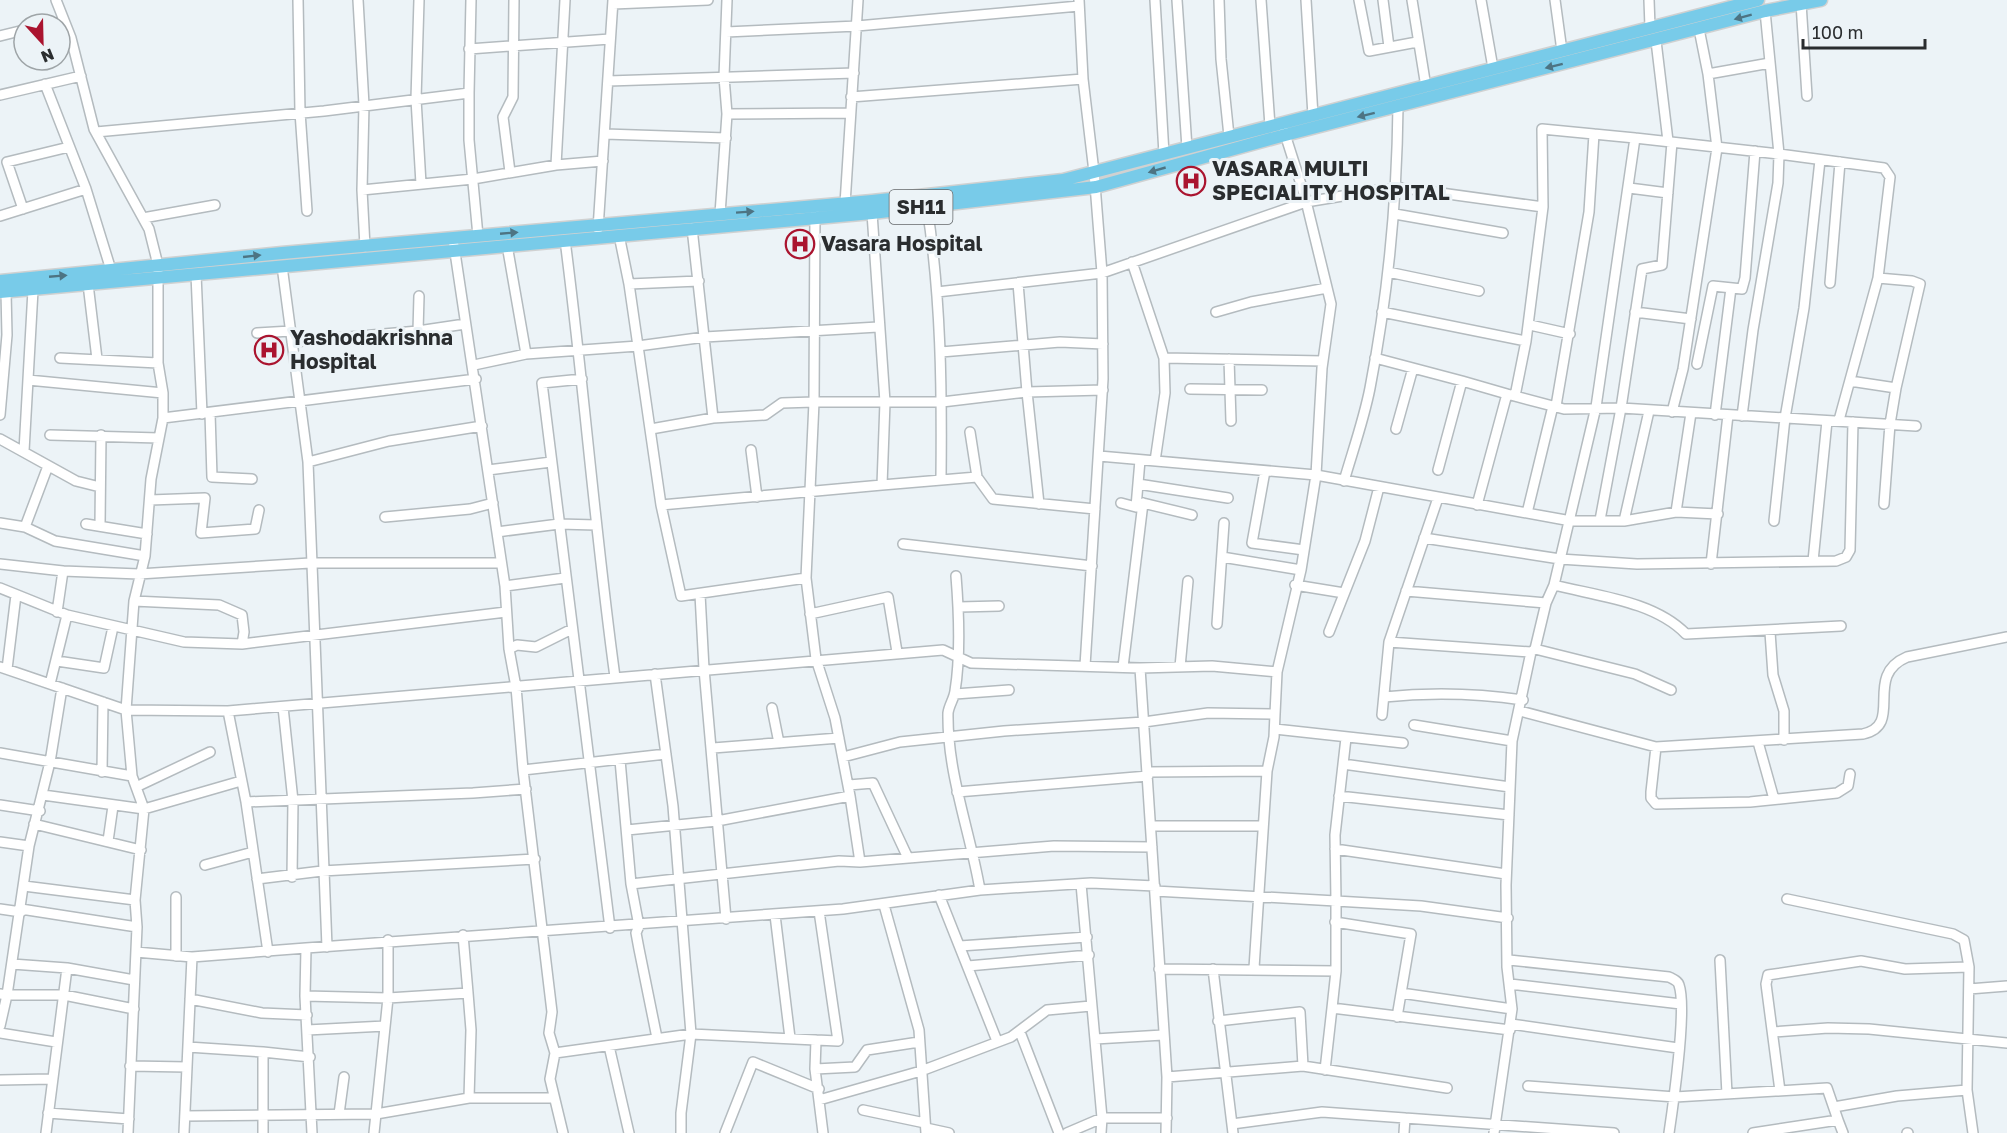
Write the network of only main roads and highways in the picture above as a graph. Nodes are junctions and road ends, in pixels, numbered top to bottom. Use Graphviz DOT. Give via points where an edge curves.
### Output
graph roads {
  1 [pos="1821,0"];
  2 [pos="1761,5"];
  3 [pos="1284,129"];
  4 [pos="815,212"];
  5 [pos="598,232"];
  6 [pos="454,244"];
  7 [pos="2,288"];
  1 -- 2 [label="main road, SH11"];
  2 -- 3 [label="main road, SH11, one-way" via="1656,41 1398,106"];
  2 -- 3 [label="main road, SH11" via="1650,27 1492,68 1312,116"];
  3 -- 4 [label="main road, SH11" via="1270,126 1063,180 845,204"];
  3 -- 4 [label="main road, SH11, one-way" via="1096,187 872,213"];
  5 -- 4 [label="main road, SH11, one-way" via="720,214"];
  4 -- 5 [label="main road, SH11" via="619,235"];
  5 -- 6 [label="main road, SH11" via="565,240 507,245"];
  6 -- 5 [label="main road, SH11, one-way" via="478,236"];
  7 -- 6 [label="main road, SH11, one-way" via="158,265 366,247"];
  6 -- 7 [label="main road, SH11" via="159,278 33,290"];
}
